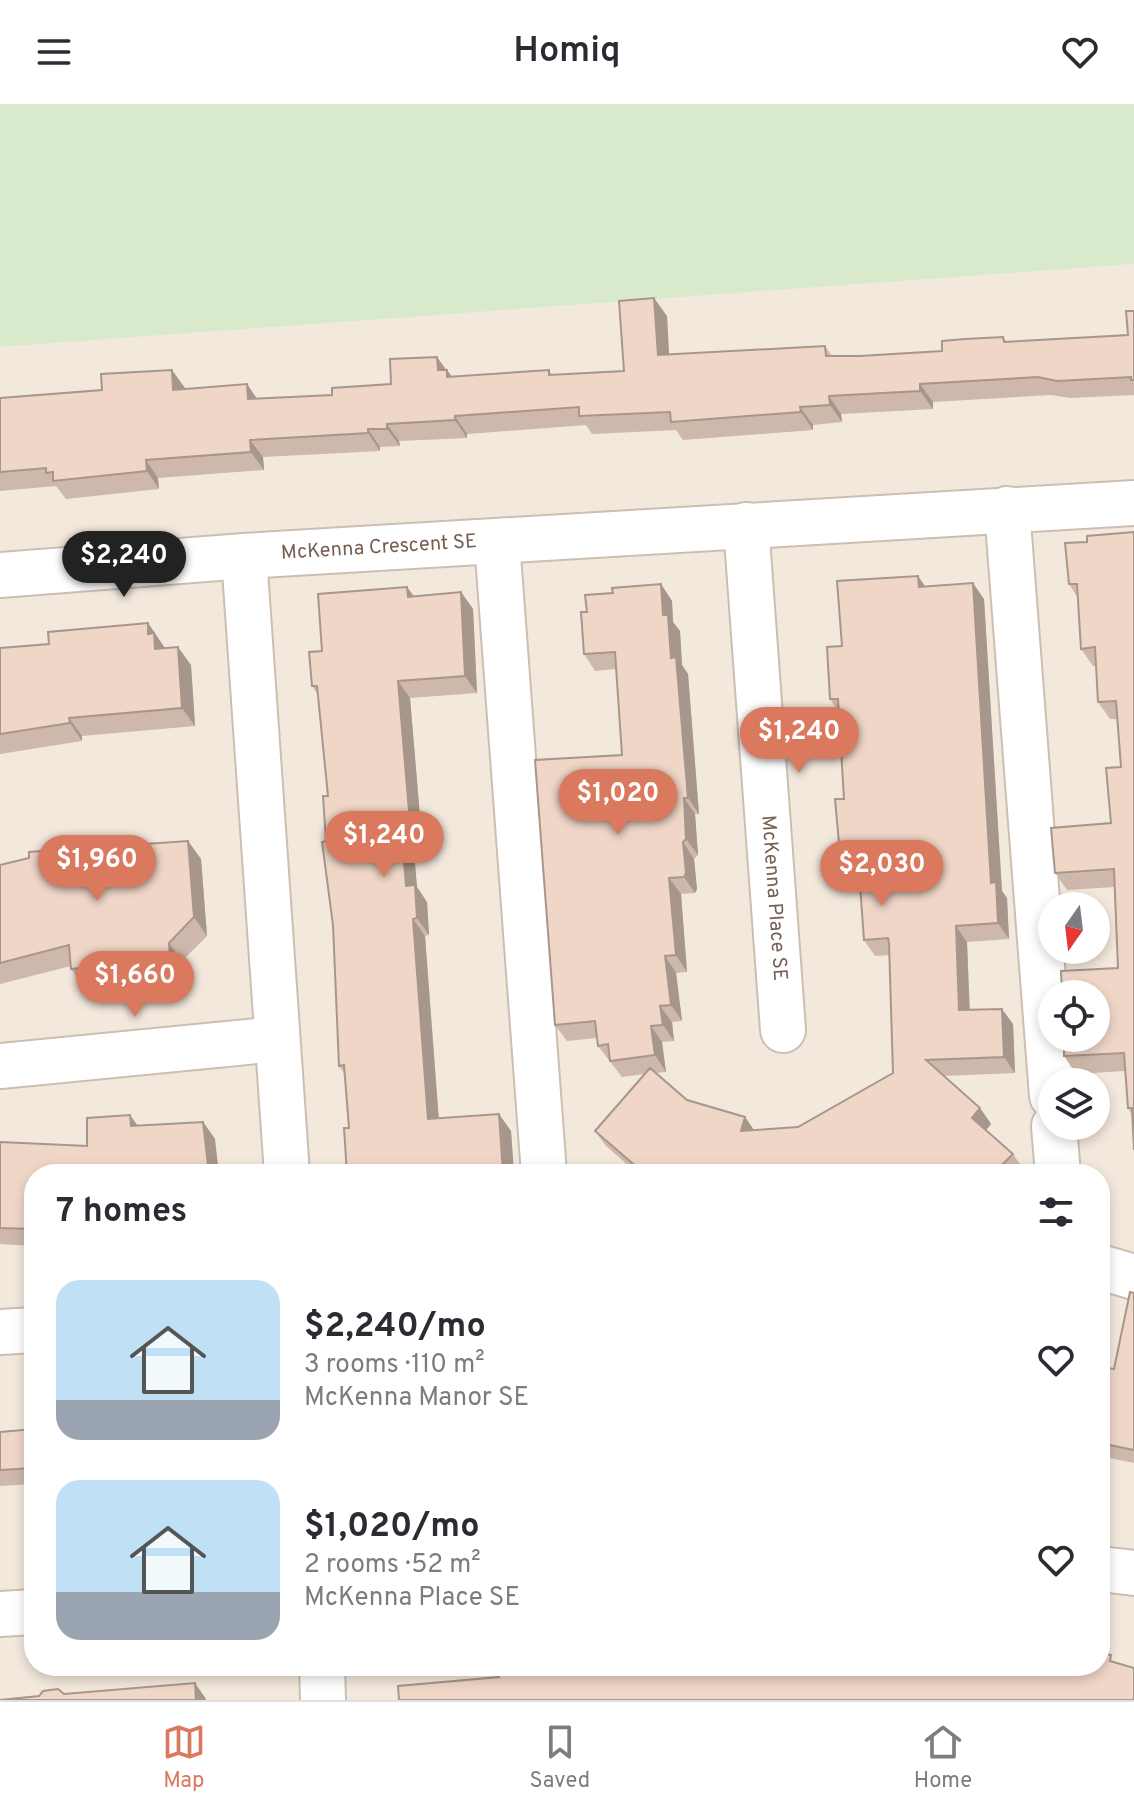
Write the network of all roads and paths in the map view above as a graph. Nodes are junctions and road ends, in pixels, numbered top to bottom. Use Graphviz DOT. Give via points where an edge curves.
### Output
graph roads {
  1 [pos="1134,503"];
  2 [pos="1007,509"];
  3 [pos="746,525"];
  4 [pos="497,542"];
  5 [pos="244,556"];
  6 [pos="0,575"];
  7 [pos="783,1030"];
  8 [pos="277,1039"];
  9 [pos="0,1066"];
  10 [pos="1050,1068"];
  11 [pos="1055,1140"];
  12 [pos="286,1164"];
  13 [pos="543,1164"];
  14 [pos="1057,1164"];
  15 [pos="1110,1270"];
  16 [pos="1134,1277"];
  17 [pos="24,1331"];
  18 [pos="0,1332"];
  19 [pos="1110,1570"];
  20 [pos="1134,1573"];
  21 [pos="24,1613"];
  22 [pos="0,1614"];
  23 [pos="322,1676"];
  24 [pos="323,1700"];
  1 -- 2 [label="street, McKenna Crescent SE"];
  2 -- 3 [label="street, McKenna Crescent SE"];
  2 -- 10 [label="street"];
  3 -- 4 [label="street, McKenna Crescent SE"];
  3 -- 7 [label="street, McKenna Place SE"];
  4 -- 5 [label="street, McKenna Crescent SE"];
  4 -- 13 [label="street"];
  5 -- 6 [label="street, McKenna Crescent SE"];
  5 -- 8 [label="street"];
  8 -- 9 [label="street"];
  8 -- 12 [label="street"];
  11 -- 14 [label="street"];
  15 -- 16 [label="street"];
  17 -- 18 [label="street"];
  19 -- 20 [label="street"];
  21 -- 22 [label="street"];
  23 -- 24 [label="street"];
}
